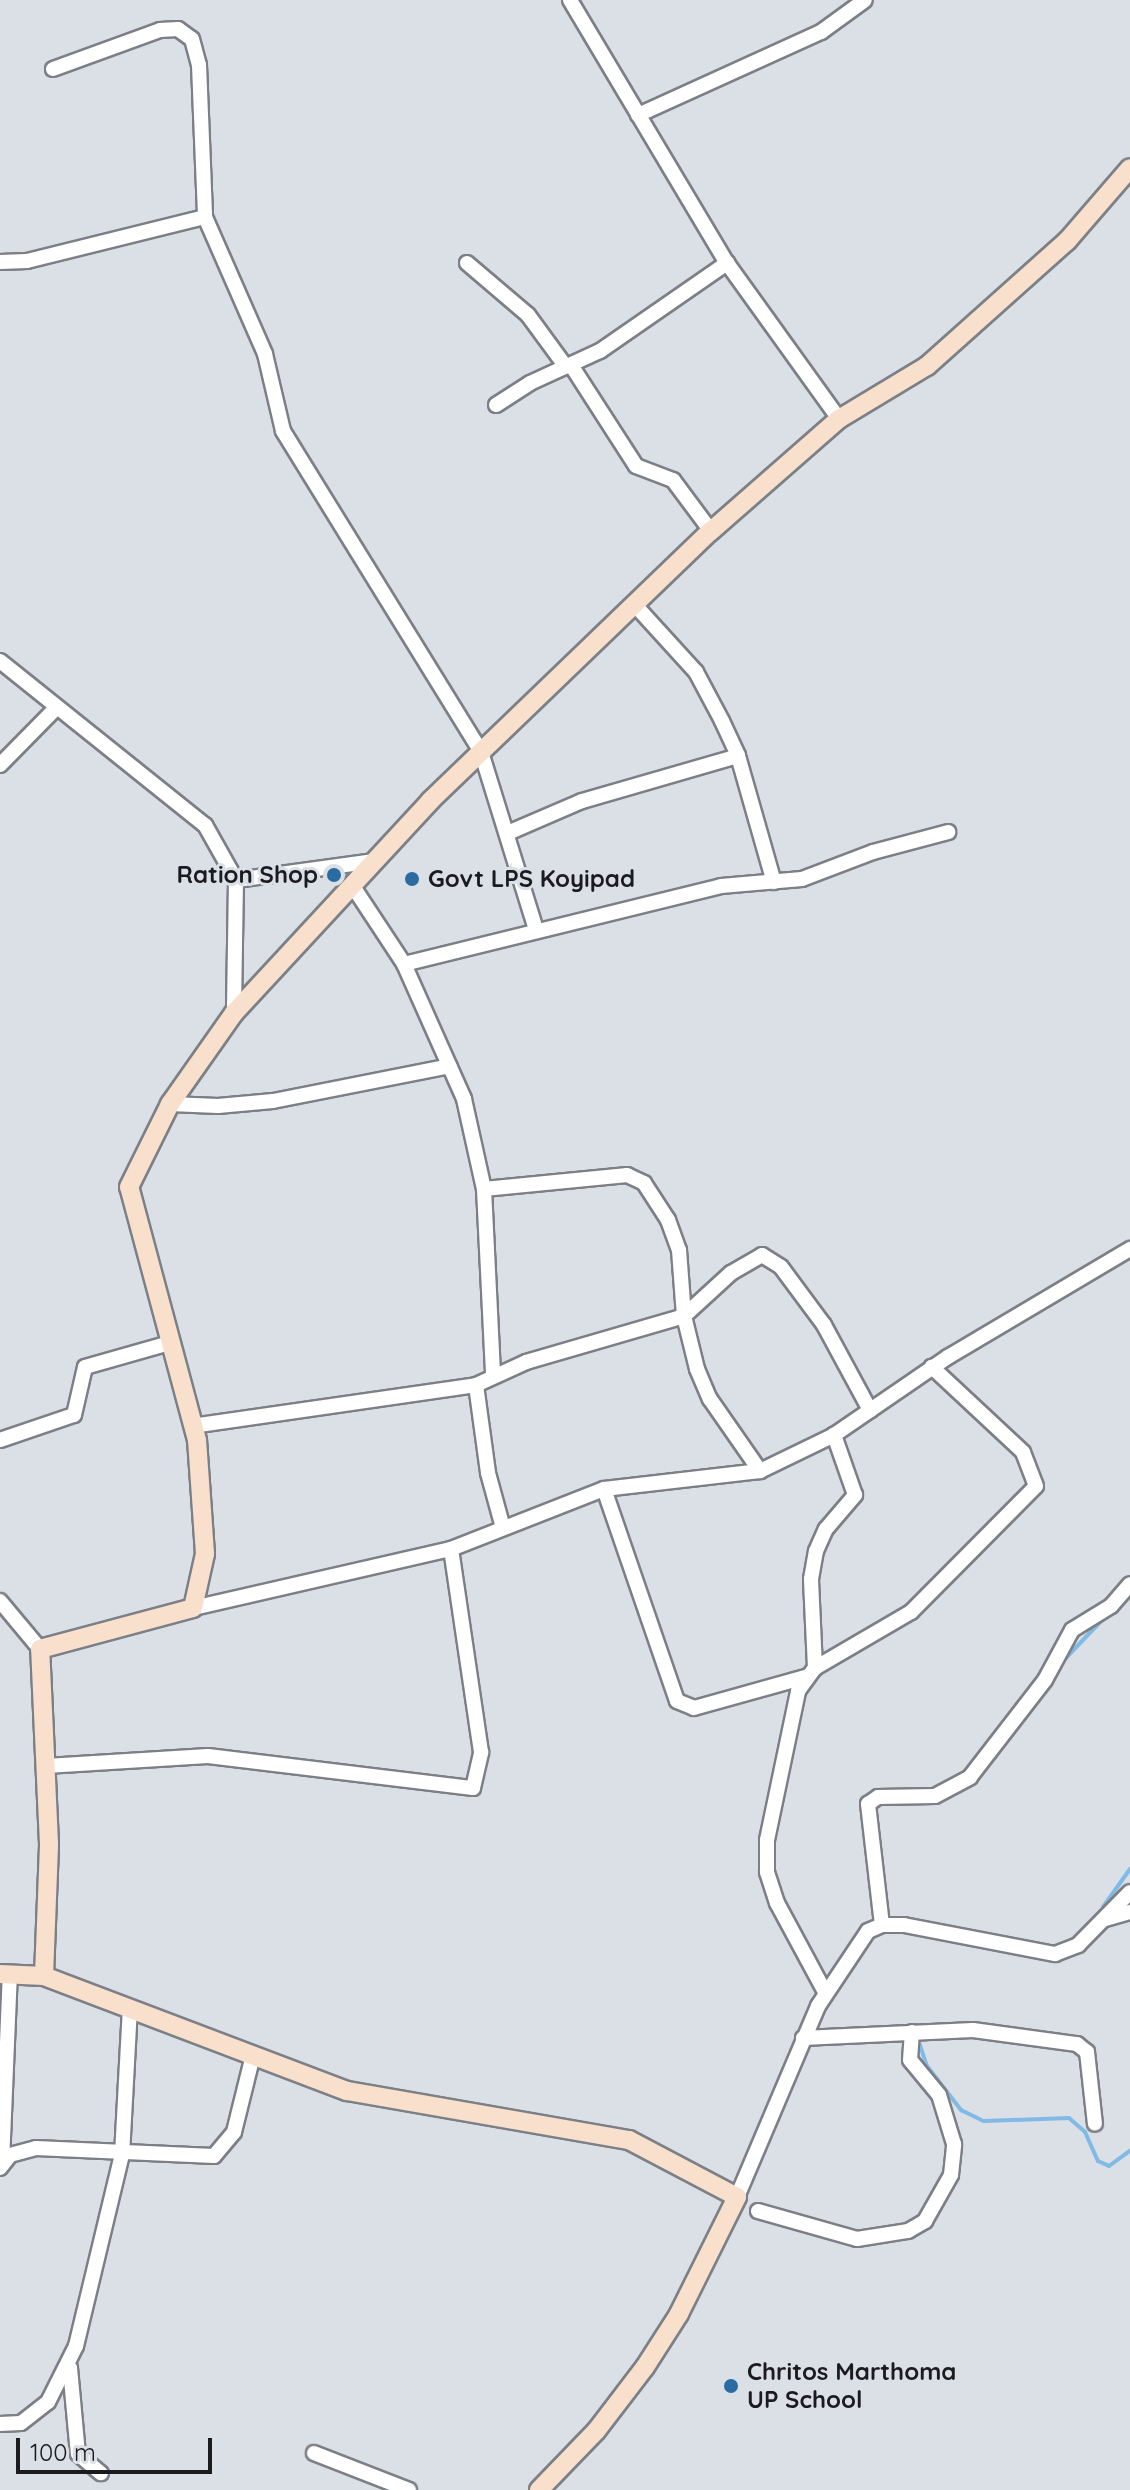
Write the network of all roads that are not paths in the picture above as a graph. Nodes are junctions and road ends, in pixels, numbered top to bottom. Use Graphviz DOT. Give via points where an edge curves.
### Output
graph roads {
  1 [pos="570,0"];
  2 [pos="865,0"];
  3 [pos="53,69"];
  4 [pos="638,115"];
  5 [pos="1130,168"];
  6 [pos="205,217"];
  7 [pos="0,262"];
  8 [pos="467,263"];
  9 [pos="727,263"];
  10 [pos="568,366"];
  11 [pos="496,405"];
  12 [pos="839,419"];
  13 [pos="711,531"];
  14 [pos="635,605"];
  15 [pos="0,661"];
  16 [pos="57,707"];
  17 [pos="481,752"];
  18 [pos="738,756"];
  19 [pos="0,765"];
  20 [pos="510,832"];
  21 [pos="948,832"];
  22 [pos="375,861"];
  23 [pos="236,880"];
  24 [pos="774,882"];
  25 [pos="352,885"];
  26 [pos="536,930"];
  27 [pos="404,964"];
  28 [pos="234,1013"];
  29 [pos="450,1066"];
  30 [pos="170,1104"];
  31 [pos="484,1189"];
  32 [pos="1130,1249"];
  33 [pos="684,1316"];
  34 [pos="169,1343"];
  35 [pos="932,1367"];
  36 [pos="493,1376"];
  37 [pos="476,1385"];
  38 [pos="870,1410"];
  39 [pos="192,1426"];
  40 [pos="834,1435"];
  41 [pos="0,1440"];
  42 [pos="760,1471"];
  43 [pos="604,1489"];
  44 [pos="503,1528"];
  45 [pos="451,1549"];
  46 [pos="1130,1584"];
  47 [pos="0,1601"];
  48 [pos="193,1608"];
  49 [pos="40,1649"];
  50 [pos="810,1672"];
  51 [pos="46,1766"];
  52 [pos="1130,1892"];
  53 [pos="1130,1912"];
  54 [pos="1105,1919"];
  55 [pos="882,1925"];
  56 [pos="5,1975"];
  57 [pos="44,1976"];
  58 [pos="825,1992"];
  59 [pos="130,2007"];
  60 [pos="912,2032"];
  61 [pos="803,2038"];
  62 [pos="253,2055"];
  63 [pos="1095,2124"];
  64 [pos="122,2155"];
  65 [pos="1,2165"];
  66 [pos="737,2197"];
  67 [pos="758,2211"];
  68 [pos="70,2363"];
  69 [pos="0,2424"];
  70 [pos="314,2453"];
  71 [pos="101,2473"];
  72 [pos="409,2490"];
  73 [pos="539,2490"];
  1 -- 4 [label="street"];
  2 -- 4 [label="street" via="821,32"];
  3 -- 6 [label="street" via="160,30 178,29 192,39 199,65"];
  4 -- 9 [label="street"];
  5 -- 12 [label="street" via="1067,241 927,366"];
  6 -- 7 [label="street" via="27,261"];
  6 -- 17 [label="street" via="265,354 291,449"];
  8 -- 10 [label="street" via="520,307"];
  9 -- 10 [label="street" via="651,319"];
  9 -- 12 [label="street"];
  10 -- 11 [label="street"];
  10 -- 13 [label="street" via="636,466 673,480"];
  12 -- 13 [label="street"];
  13 -- 14 [label="street"];
  14 -- 17 [label="street"];
  14 -- 18 [label="street" via="696,672"];
  15 -- 16 [label="street"];
  16 -- 19 [label="street"];
  16 -- 23 [label="street" via="205,825"];
  17 -- 20 [label="street"];
  17 -- 22 [label="street"];
  18 -- 20 [label="street" via="582,801"];
  18 -- 24 [label="street"];
  20 -- 26 [label="street"];
  21 -- 24 [label="street" via="802,879"];
  22 -- 23 [label="street"];
  22 -- 25 [label="street"];
  23 -- 28 [label="street"];
  24 -- 26 [label="street" via="721,886"];
  25 -- 27 [label="street"];
  25 -- 28 [label="street"];
  26 -- 27 [label="street"];
  27 -- 29 [label="street"];
  28 -- 30 [label="street"];
  29 -- 30 [label="street" via="273,1101"];
  29 -- 31 [label="street" via="464,1099"];
  30 -- 34 [label="street" via="129,1187"];
  31 -- 33 [label="street" via="635,1176 653,1194 672,1230 682,1271"];
  31 -- 36 [label="street"];
  32 -- 35 [label="street"];
  33 -- 36 [label="street"];
  33 -- 38 [label="street" via="754,1257 771,1259 824,1325"];
  33 -- 42 [label="street" via="710,1399"];
  34 -- 39 [label="street"];
  34 -- 41 [label="street" via="85,1367 74,1415"];
  35 -- 38 [label="street"];
  35 -- 50 [label="street" via="1023,1452 1036,1486 911,1612"];
  36 -- 37 [label="street"];
  37 -- 39 [label="street"];
  37 -- 44 [label="street" via="488,1473"];
  38 -- 40 [label="street"];
  39 -- 48 [label="street" via="205,1554"];
  40 -- 42 [label="street"];
  40 -- 50 [label="street" via="855,1495 826,1529 816,1551"];
  42 -- 43 [label="street"];
  43 -- 44 [label="street"];
  43 -- 50 [label="street" via="677,1701 694,1708"];
  44 -- 45 [label="street"];
  45 -- 48 [label="street"];
  45 -- 51 [label="street" via="481,1752 473,1788 208,1756"];
  46 -- 55 [label="street" via="1111,1606 1072,1630 1045,1680 970,1777 935,1796 884,1796 868,1804"];
  47 -- 49 [label="street"];
  48 -- 49 [label="street"];
  49 -- 51 [label="street"];
  50 -- 58 [label="street" via="781,1765 767,1840 767,1872 777,1903"];
  51 -- 57 [label="street"];
  52 -- 54 [label="street"];
  53 -- 54 [label="street"];
  54 -- 55 [label="street" via="1078,1945 1055,1954"];
  55 -- 58 [label="street" via="858,1943"];
  56 -- 57 [label="street"];
  56 -- 65 [label="street"];
  57 -- 59 [label="street"];
  58 -- 61 [label="street"];
  59 -- 62 [label="street"];
  59 -- 64 [label="street"];
  60 -- 61 [label="street"];
  60 -- 63 [label="street" via="973,2030 1077,2044 1087,2052"];
  60 -- 67 [label="street" via="910,2060 939,2095 954,2144 951,2175 925,2221 908,2231 857,2239"];
  61 -- 66 [label="street"];
  62 -- 64 [label="street" via="234,2132 223,2150 199,2158"];
  62 -- 66 [label="street" via="347,2091 435,2109 552,2122 629,2140"];
  64 -- 65 [label="street" via="45,2147 10,2155"];
  64 -- 68 [label="street"];
  66 -- 73 [label="street" via="679,2314 645,2367 596,2431"];
  68 -- 69 [label="street" via="60,2387 35,2415 21,2423"];
  68 -- 71 [label="street" via="78,2454"];
  70 -- 72 [label="street"];
}
